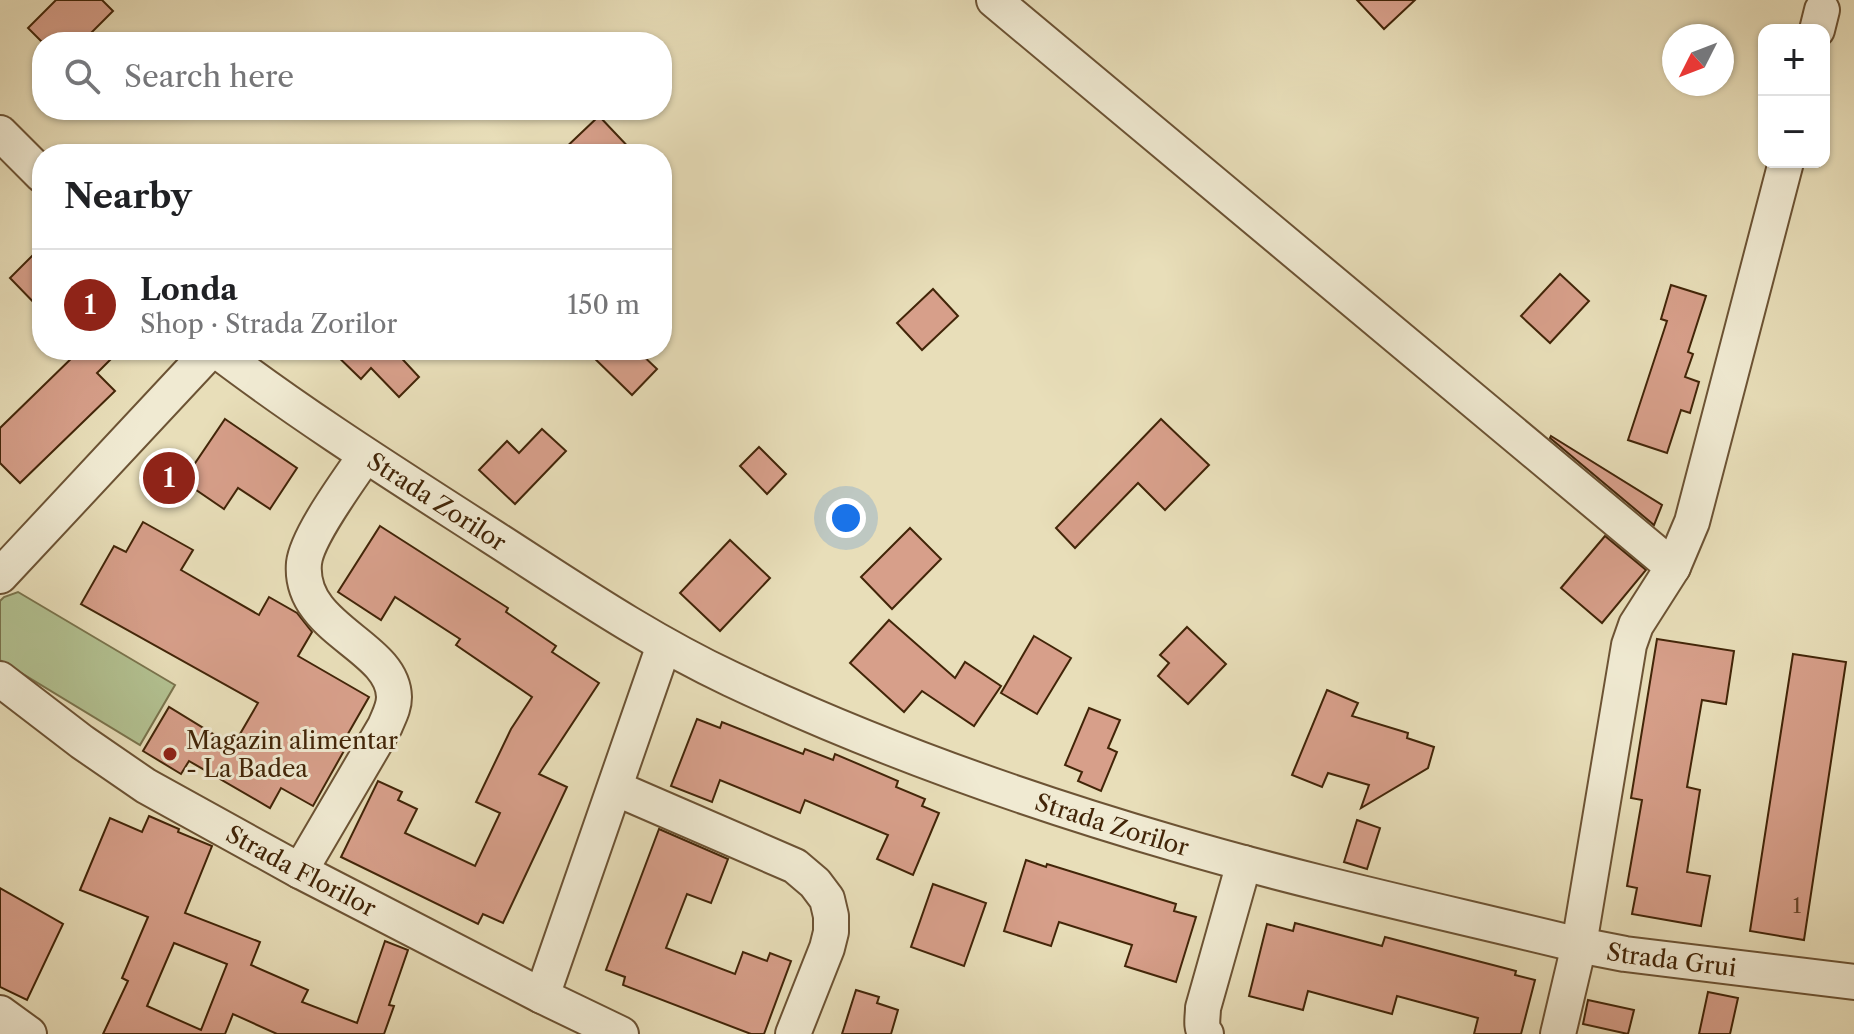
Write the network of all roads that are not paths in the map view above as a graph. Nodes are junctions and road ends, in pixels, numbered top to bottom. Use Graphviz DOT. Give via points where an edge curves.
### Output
graph roads {
  1 [pos="994,0"];
  2 [pos="0,133"];
  3 [pos="32,165"];
  4 [pos="1784,168"];
  5 [pos="205,360"];
  6 [pos="228,360"];
  7 [pos="365,456"];
  8 [pos="1673,567"];
  9 [pos="0,576"];
  10 [pos="664,645"];
  11 [pos="0,679"];
  12 [pos="615,788"];
  13 [pos="1244,863"];
  14 [pos="300,871"];
  15 [pos="1579,945"];
  16 [pos="1854,982"];
  17 [pos="542,996"];
  18 [pos="0,1013"];
  19 [pos="29,1034"];
  20 [pos="621,1034"];
  21 [pos="793,1034"];
  22 [pos="1206,1034"];
  23 [pos="1558,1034"];
  1 -- 8 [label="street"];
  2 -- 3 [label="street"];
  4 -- 8 [label="street" via="1692,522"];
  5 -- 9 [label="street, Strada Zorilor"];
  6 -- 7 [label="street, Strada Zorilor"];
  7 -- 10 [label="street, Strada Zorilor"];
  7 -- 14 [label="street" via="310,542 304,579 325,616 388,676 393,708"];
  8 -- 15 [label="street" via="1629,645"];
  10 -- 12 [label="street"];
  10 -- 13 [label="street, Strada Zorilor" via="793,707 996,787"];
  11 -- 14 [label="street, Strada Florilor" via="146,786"];
  12 -- 17 [label="street"];
  12 -- 21 [label="street" via="795,866 827,899 827,948"];
  13 -- 15 [label="street, Strada Zorilor"];
  13 -- 22 [label="street" via="1203,1008"];
  14 -- 17 [label="street, Strada Florilor"];
  15 -- 16 [label="street, Strada Grui"];
  15 -- 23 [label="street, Strada Grui"];
  17 -- 20 [label="street, Strada Florilor"];
  18 -- 19 [label="street"];
}
